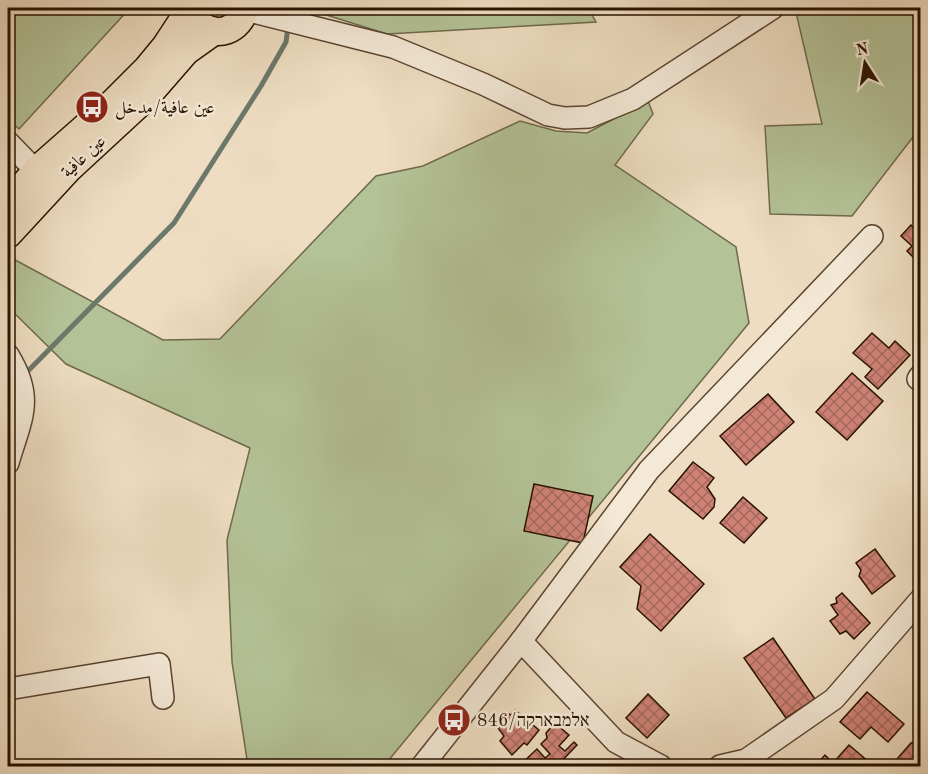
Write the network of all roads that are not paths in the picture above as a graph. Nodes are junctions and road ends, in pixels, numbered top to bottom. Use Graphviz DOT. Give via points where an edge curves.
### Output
graph roads {
  1 [pos="191,8"];
  2 [pos="772,8"];
  3 [pos="245,9"];
  4 [pos="214,31"];
  5 [pos="8,142"];
  6 [pos="36,171"];
  7 [pos="8,204"];
  8 [pos="8,234"];
  9 [pos="872,236"];
  10 [pos="8,355"];
  11 [pos="8,463"];
  12 [pos="921,600"];
  13 [pos="521,640"];
  14 [pos="8,689"];
  15 [pos="163,698"];
  16 [pos="422,766"];
  17 [pos="661,766"];
  18 [pos="720,766"];
  1 -- 4 [label="main road" via="201,26"];
  1 -- 6 [label="main road, عين عافية" via="147,69"];
  2 -- 3 [label="street" via="633,99 589,117 565,118 548,115 393,47"];
  3 -- 4 [label="main road, عين عافية" via="236,26"];
  4 -- 8 [label="main road, عين عافية" via="186,51 146,97 68,169"];
  5 -- 6 [label="street"];
  6 -- 7 [label="main road, عين عافية"];
  9 -- 13 [label="street" via="649,470"];
  10 -- 11 [label="street" via="17,370 24,408"];
  12 -- 18 [label="street" via="834,699 746,760"];
  13 -- 16 [label="street"];
  13 -- 17 [label="street" via="616,742"];
  14 -- 15 [label="street" via="159,664"];
}
